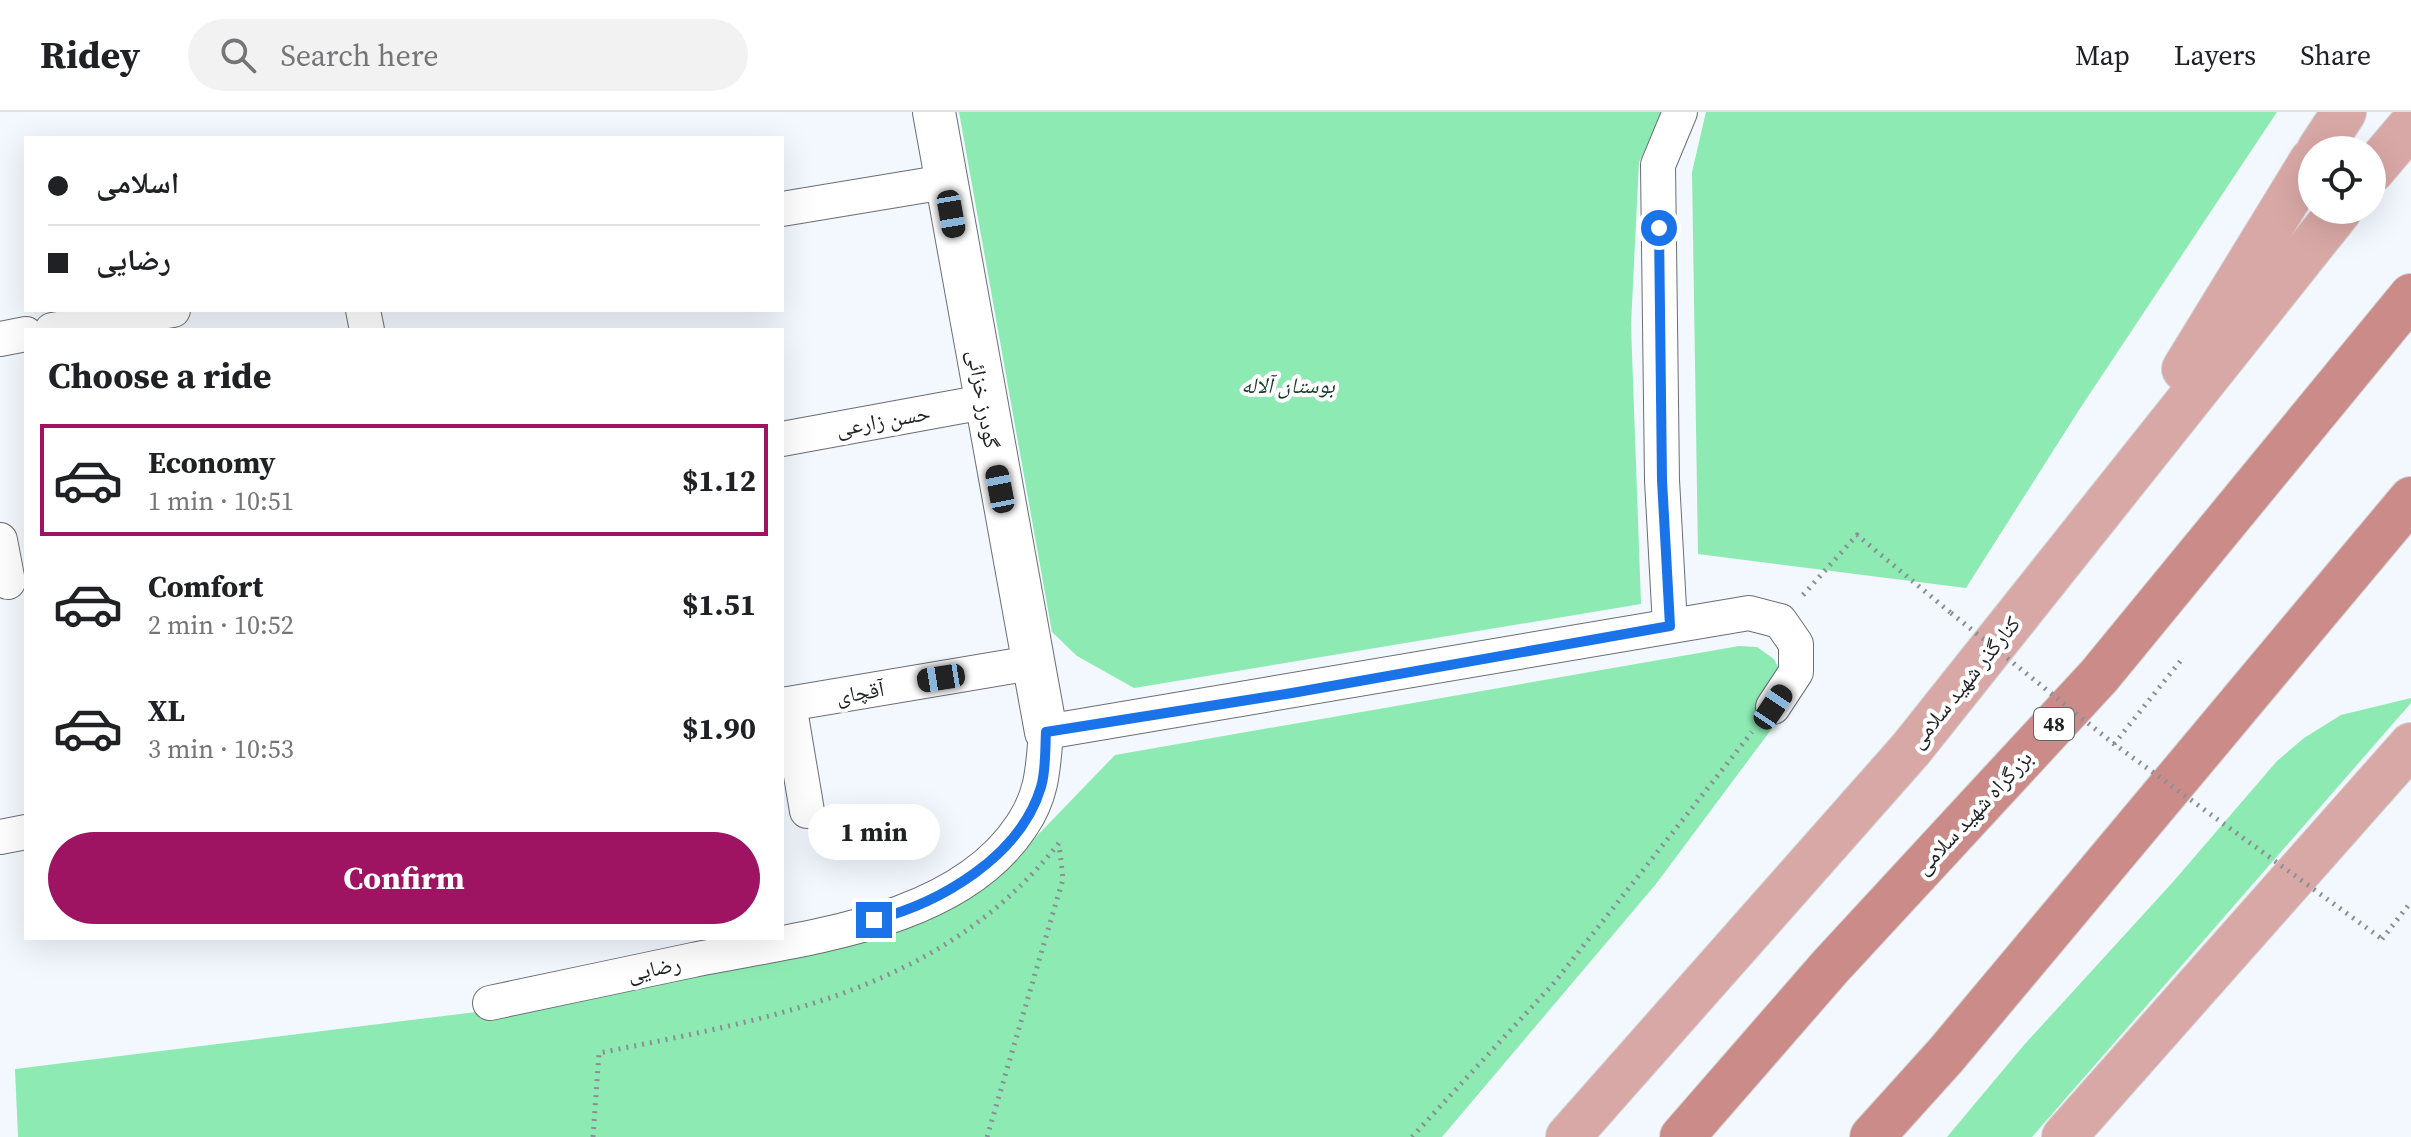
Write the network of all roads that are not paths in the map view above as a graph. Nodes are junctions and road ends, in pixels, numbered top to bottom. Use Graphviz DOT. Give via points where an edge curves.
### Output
graph roads {
  1 [pos="934,112"];
  2 [pos="1680,112"];
  3 [pos="2344,112"];
  4 [pos="2411,125"];
  5 [pos="2328,136"];
  6 [pos="2386,154"];
  7 [pos="945,182"];
  8 [pos="2298,183"];
  9 [pos="784,209"];
  10 [pos="2329,224"];
  11 [pos="2411,296"];
  12 [pos="161,312"];
  13 [pos="64,328"];
  14 [pos="24,334"];
  15 [pos="0,339"];
  16 [pos="984,402"];
  17 [pos="784,439"];
  18 [pos="2411,499"];
  19 [pos="2086,530"];
  20 [pos="0,540"];
  21 [pos="11,581"];
  22 [pos="1670,626"];
  23 [pos="1032,663"];
  24 [pos="786,704"];
  25 [pos="1773,707"];
  26 [pos="1046,732"];
  27 [pos="2411,745"];
  28 [pos="807,811"];
  29 [pos="24,832"];
  30 [pos="0,837"];
  31 [pos="490,1003"];
  32 [pos="1568,1137"];
  33 [pos="1682,1137"];
  34 [pos="1872,1137"];
  35 [pos="2064,1137"];
  1 -- 7 [label="street, گودرز خزائی"];
  2 -- 22 [label="street" via="1658,165 1662,480"];
  3 -- 5 [label="main road"];
  4 -- 6 [label="main road"];
  7 -- 9 [label="street"];
  7 -- 16 [label="street, گودرز خزائی"];
  8 -- 19 [label="main road"];
  10 -- 19 [label="main road, کنارگذر شهید سلامی"];
  11 -- 33 [label="highway, بزرگراه شهید سلامی / 48" via="2099,676 1830,967"];
  12 -- 13 [label="street"];
  14 -- 15 [label="street"];
  16 -- 17 [label="street, حسن زارعی"];
  16 -- 23 [label="street, گودرز خزائی"];
  18 -- 34 [label="highway"];
  19 -- 32 [label="main road, کنارگذر شهید سلامی" via="1911,749"];
  20 -- 21 [label="street"];
  22 -- 25 [label="street" via="1749,613 1780,621 1796,644 1796,672"];
  22 -- 26 [label="street"];
  23 -- 24 [label="street, آقچای"];
  23 -- 26 [label="street, گودرز خزائی"];
  24 -- 28 [label="street"];
  26 -- 31 [label="street, رضایی" via="1041,787 1022,826 988,862 944,894 896,915 831,931"];
  27 -- 35 [label="main road"];
  29 -- 30 [label="street"];
}
